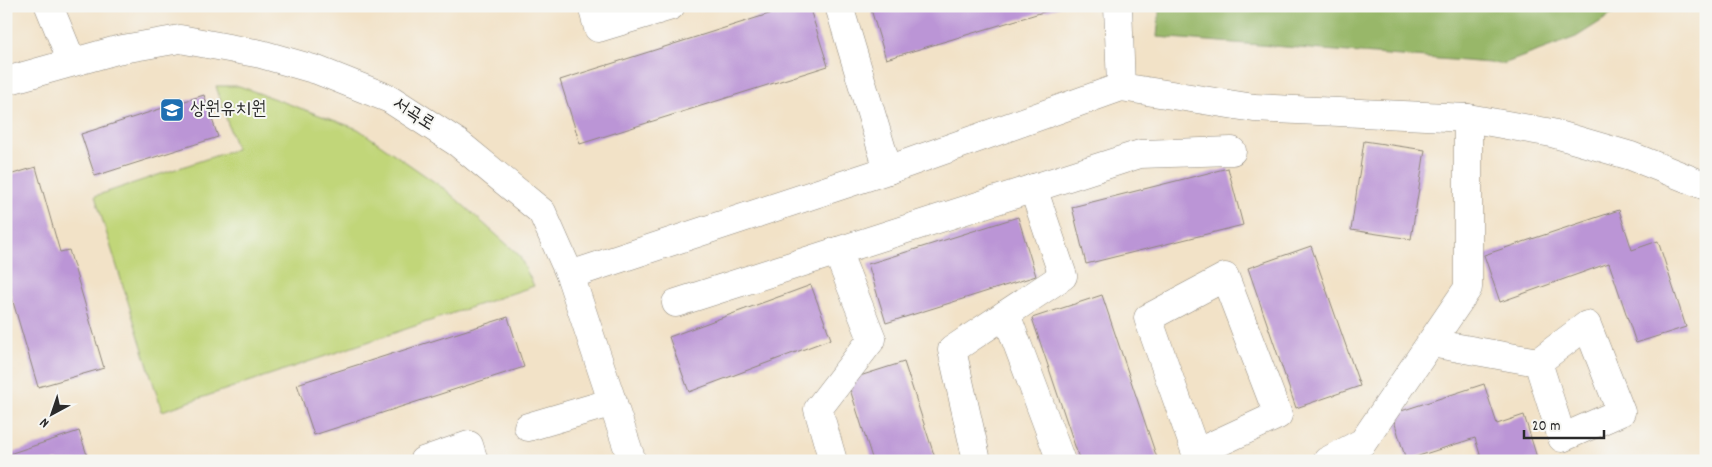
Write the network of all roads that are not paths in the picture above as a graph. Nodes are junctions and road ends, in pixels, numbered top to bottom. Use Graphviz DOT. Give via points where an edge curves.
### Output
graph roads {
  1 [pos="49,6"];
  2 [pos="592,6"];
  3 [pos="671,6"];
  4 [pos="839,6"];
  5 [pos="1118,6"];
  6 [pos="72,62"];
  7 [pos="6,81"];
  8 [pos="1121,87"];
  9 [pos="1468,118"];
  10 [pos="1232,152"];
  11 [pos="888,170"];
  12 [pos="1706,186"];
  13 [pos="1032,188"];
  14 [pos="837,251"];
  15 [pos="570,275"];
  16 [pos="676,303"];
  17 [pos="1006,314"];
  18 [pos="1431,343"];
  19 [pos="1538,362"];
  20 [pos="613,402"];
  21 [pos="528,427"];
  22 [pos="1366,451"];
  23 [pos="1198,457"];
  24 [pos="423,461"];
  25 [pos="474,461"];
  26 [pos="632,461"];
  27 [pos="834,461"];
  28 [pos="977,461"];
  29 [pos="1061,461"];
  30 [pos="1327,461"];
  1 -- 6 [label="street"];
  2 -- 3 [label="street" via="598,28"];
  4 -- 11 [label="street"];
  5 -- 8 [label="street"];
  6 -- 7 [label="street, 서곡로"];
  6 -- 15 [label="street, 서곡로" via="180,38 261,54 317,70 390,99 458,142 542,212"];
  8 -- 9 [label="street" via="1254,108"];
  8 -- 11 [label="street"];
  9 -- 12 [label="street" via="1570,138 1631,156"];
  9 -- 18 [label="street" via="1468,288"];
  10 -- 13 [label="street" via="1140,154"];
  11 -- 15 [label="street"];
  13 -- 14 [label="street"];
  13 -- 17 [label="street" via="1063,276"];
  14 -- 16 [label="street"];
  14 -- 27 [label="street" via="872,338 818,409"];
  15 -- 20 [label="street, 서곡로"];
  17 -- 28 [label="street" via="952,350"];
  17 -- 29 [label="street"];
  18 -- 19 [label="street"];
  18 -- 22 [label="street"];
  20 -- 21 [label="street"];
  20 -- 26 [label="street, 서곡로"];
  22 -- 30 [label="street"];
  23 -- 23 [label="street" via="1148,318 1225,277 1278,415"];
  24 -- 25 [label="street" via="469,445"];
}
